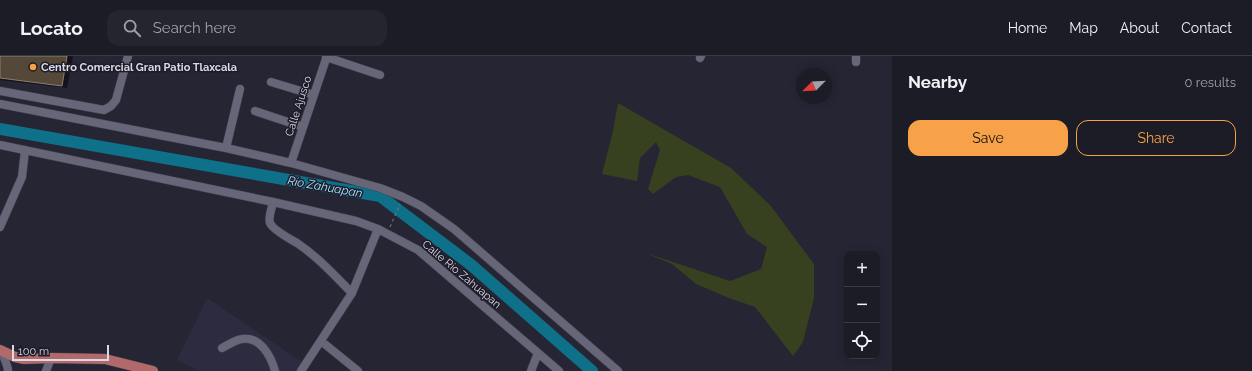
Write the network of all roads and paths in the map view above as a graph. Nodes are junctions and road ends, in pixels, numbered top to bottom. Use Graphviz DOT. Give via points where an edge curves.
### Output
graph roads {
  1 [pos="128,56"];
  2 [pos="327,57"];
  3 [pos="380,75"];
  4 [pos="271,82"];
  5 [pos="240,88"];
  6 [pos="0,91"];
  7 [pos="314,95"];
  8 [pos="0,104"];
  9 [pos="255,111"];
  10 [pos="303,127"];
  11 [pos="0,145"];
  12 [pos="226,148"];
  13 [pos="25,150"];
  14 [pos="291,163"];
  15 [pos="273,202"];
  16 [pos="399,205"];
  17 [pos="392,221"];
  18 [pos="0,227"];
  19 [pos="378,229"];
  20 [pos="352,293"];
  21 [pos="320,341"];
  22 [pos="222,348"];
  23 [pos="2,351"];
  24 [pos="538,353"];
  25 [pos="51,358"];
  26 [pos="8,371"];
  27 [pos="46,371"];
  28 [pos="153,371"];
  29 [pos="275,371"];
  30 [pos="301,371"];
  31 [pos="358,371"];
  32 [pos="531,371"];
  33 [pos="559,371"];
  34 [pos="618,371"];
  1 -- 6 [label="street" via="116,100 104,110"];
  2 -- 3 [label="street"];
  2 -- 7 [label="street, Calle Ajusco"];
  4 -- 7 [label="street"];
  5 -- 12 [label="street"];
  7 -- 10 [label="street, Calle Ajusco"];
  8 -- 12 [label="street"];
  9 -- 10 [label="street"];
  10 -- 14 [label="street, Calle Ajusco"];
  11 -- 13 [label="street, Calle Río Zahuapan"];
  12 -- 14 [label="street"];
  13 -- 15 [label="street, Calle Río Zahuapan"];
  13 -- 18 [label="street" via="22,177"];
  14 -- 34 [label="street" via="380,188 421,206 454,229"];
  15 -- 19 [label="street, Calle Río Zahuapan" via="356,221"];
  15 -- 20 [label="street" via="270,224 317,257"];
  16 -- 17 [label="path"];
  19 -- 20 [label="street"];
  19 -- 24 [label="street, Calle Río Zahuapan" via="418,250"];
  20 -- 21 [label="street"];
  21 -- 30 [label="street"];
  21 -- 31 [label="street"];
  22 -- 29 [label="street" via="241,339 253,340 264,348"];
  23 -- 25 [label="main road" via="24,359"];
  23 -- 26 [label="street"];
  24 -- 32 [label="street"];
  24 -- 33 [label="street, Calle Río Zahuapan"];
  25 -- 27 [label="street"];
  25 -- 28 [label="main road" via="105,359"];
}
